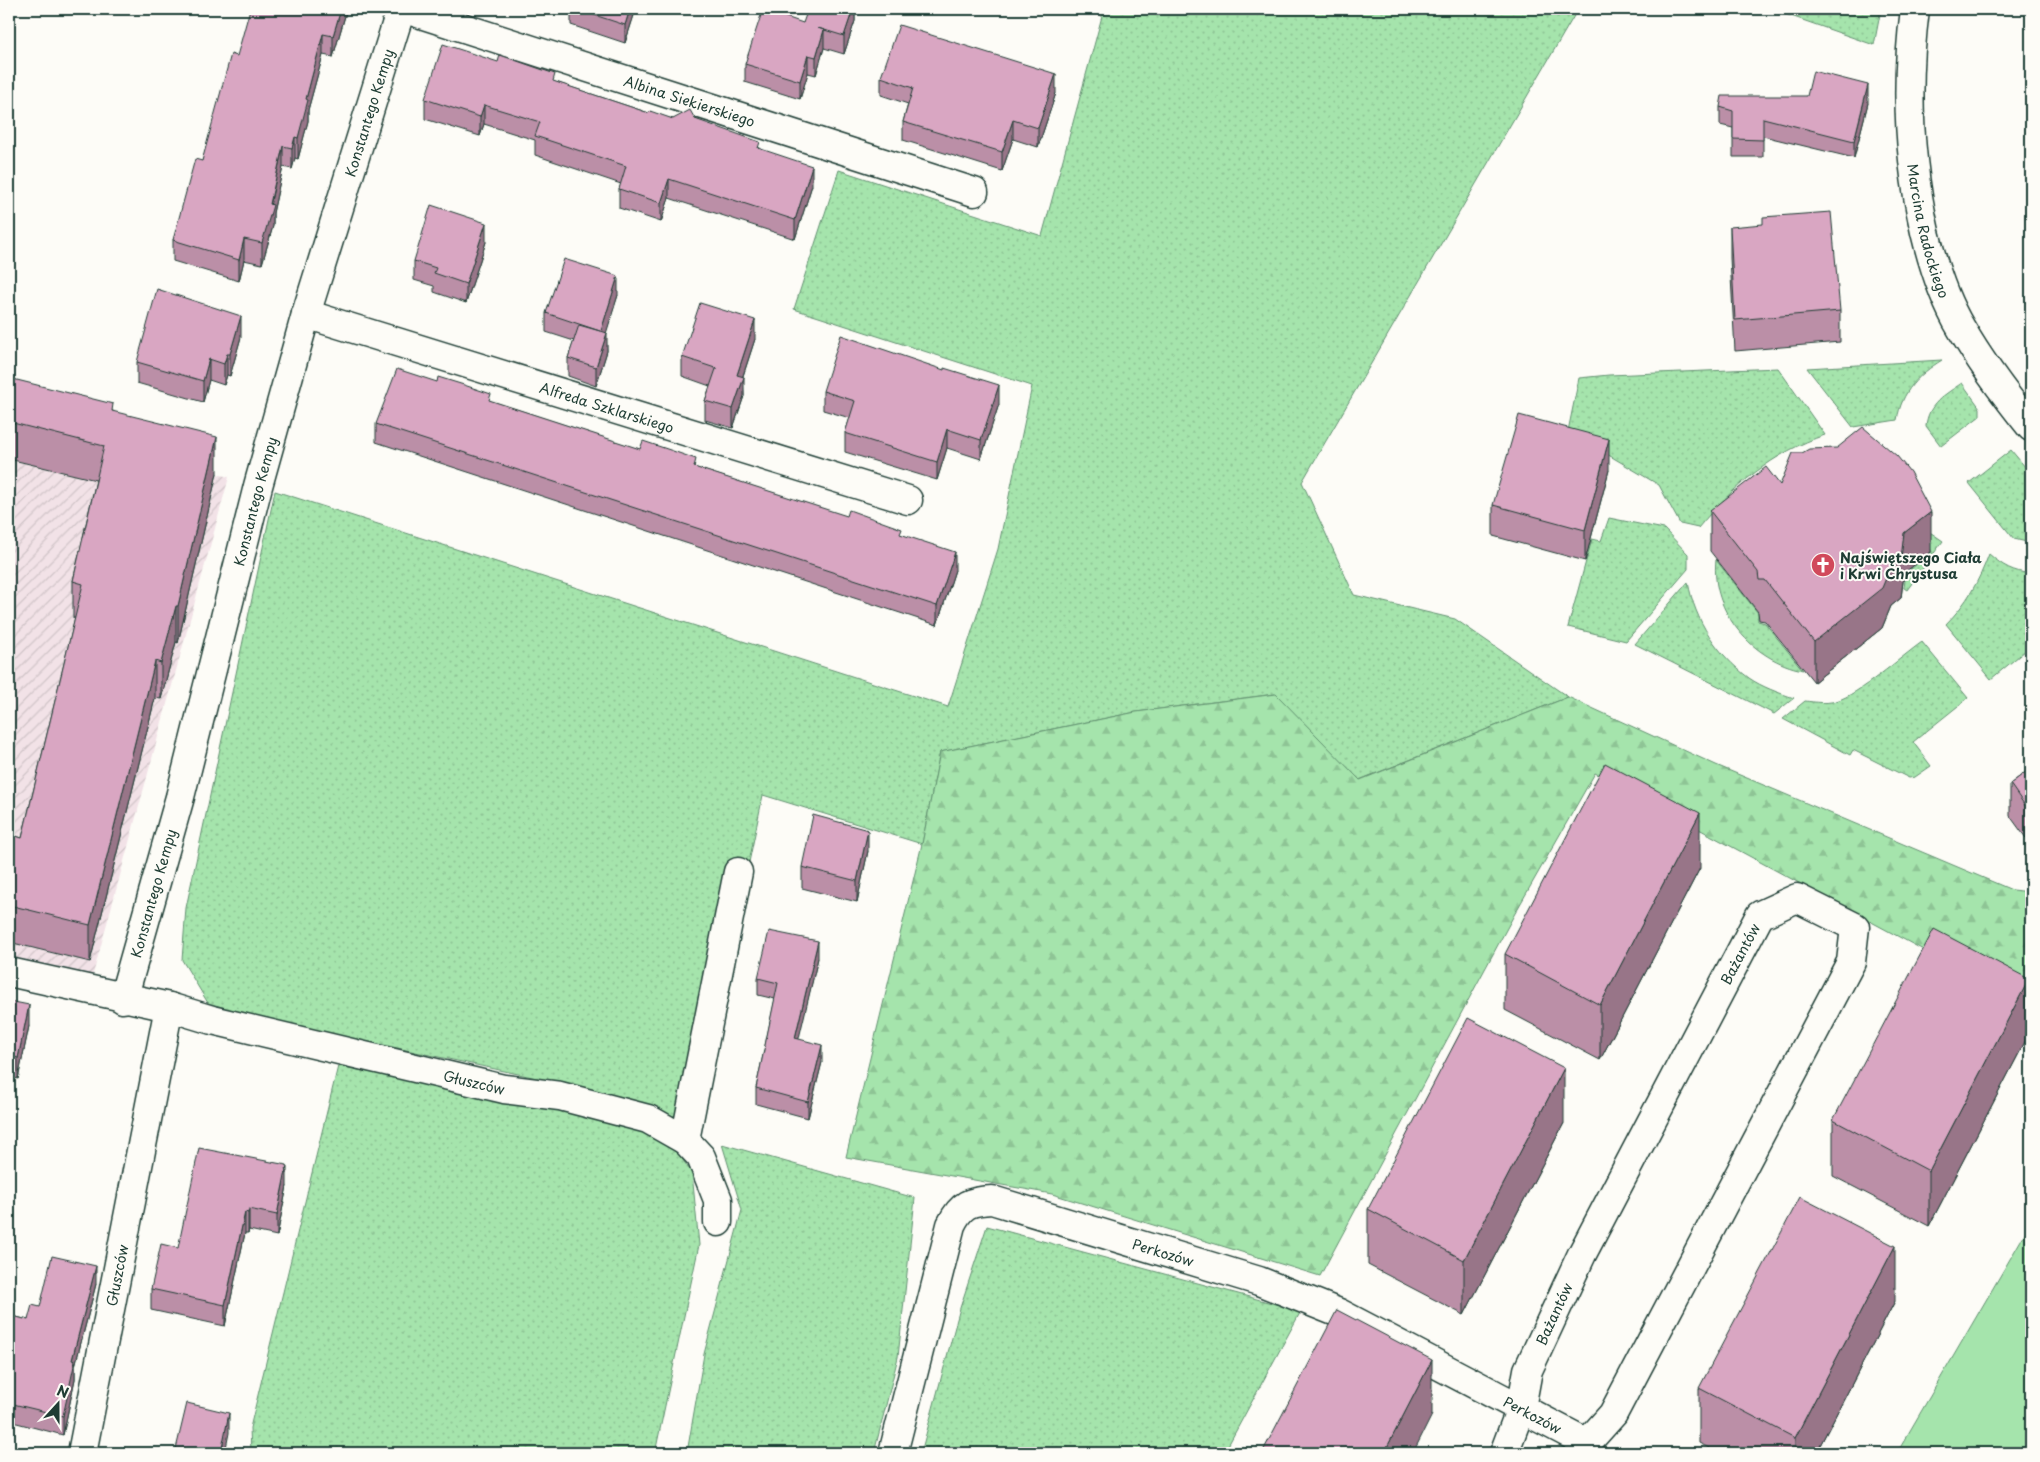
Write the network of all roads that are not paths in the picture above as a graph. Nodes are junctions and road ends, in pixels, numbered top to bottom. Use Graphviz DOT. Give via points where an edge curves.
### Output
graph roads {
  1 [pos="401,9"];
  2 [pos="405,9"];
  3 [pos="1915,9"];
  4 [pos="974,192"];
  5 [pos="306,314"];
  6 [pos="2031,427"];
  7 [pos="908,500"];
  8 [pos="738,872"];
  9 [pos="9,972"];
  10 [pos="123,999"];
  11 [pos="169,1008"];
  12 [pos="685,1140"];
  13 [pos="718,1222"];
  14 [pos="1521,1408"];
  15 [pos="1578,1444"];
  16 [pos="82,1453"];
  17 [pos="893,1453"];
  18 [pos="1504,1453"];
  1 -- 5 [label="street, Konstantego Kempy"];
  2 -- 4 [label="street, Albina Siekierskiego"];
  3 -- 6 [label="street, Marcina Radockiego" via="1908,100 1910,150 1935,272 1960,327 1994,380"];
  5 -- 7 [label="street, Alfreda Szklarskiego"];
  5 -- 10 [label="street, Konstantego Kempy" via="258,486 180,797"];
  8 -- 12 [label="street"];
  9 -- 10 [label="street, Głuszców"];
  10 -- 11 [label="street, Głuszców"];
  11 -- 12 [label="street, Głuszców" via="504,1089 601,1105 648,1118"];
  11 -- 16 [label="street, Głuszców"];
  12 -- 13 [label="street, Głuszców" via="701,1157 711,1179 718,1200"];
  14 -- 15 [label="street, Perkozów"];
  14 -- 15 [label="street, Bażantów" via="1528,1370 1582,1254 1760,915 1798,898 1855,927 1851,962 1613,1414"];
  14 -- 17 [label="street, Perkozów" via="1339,1313 1259,1281 1004,1203 979,1200 965,1205 952,1225"];
  14 -- 18 [label="street, Bażantów"];
}
